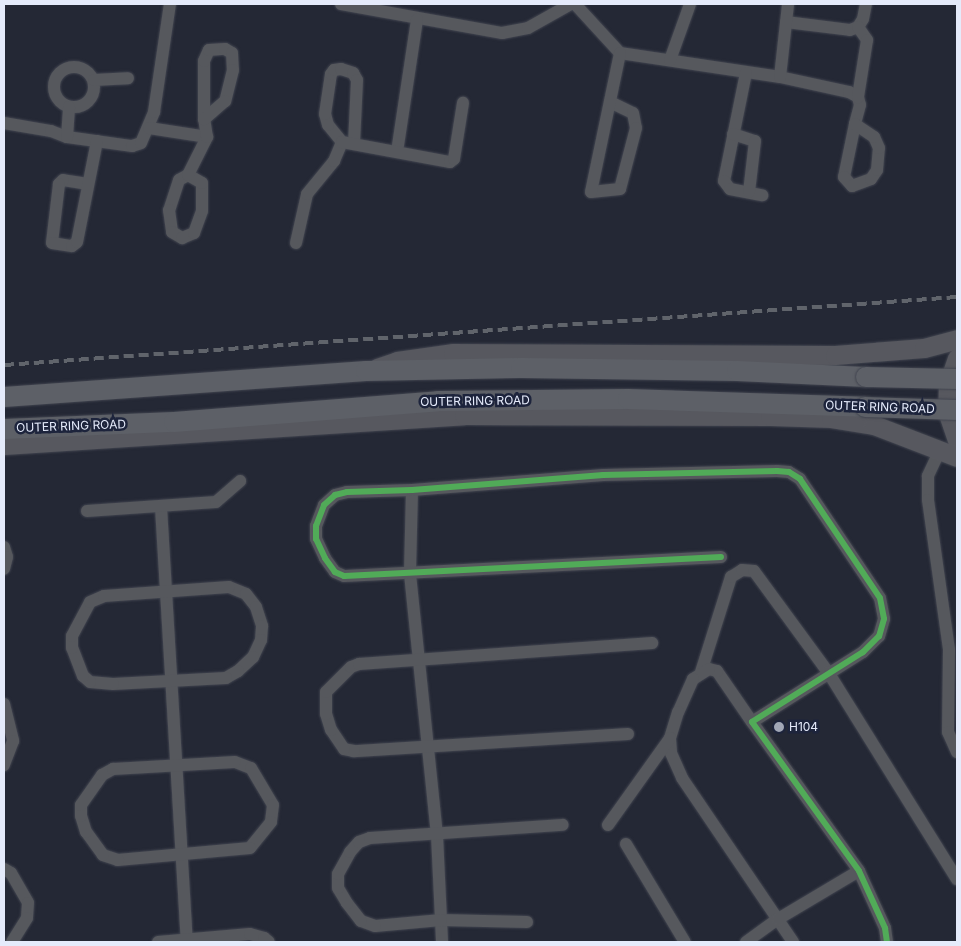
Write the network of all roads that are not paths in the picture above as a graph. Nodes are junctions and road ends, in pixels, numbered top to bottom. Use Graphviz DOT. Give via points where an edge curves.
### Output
graph roads {
  1 [pos="170,4"];
  2 [pos="341,4"];
  3 [pos="571,4"];
  4 [pos="575,4"];
  5 [pos="690,4"];
  6 [pos="788,4"];
  7 [pos="866,4"];
  8 [pos="362,6"];
  9 [pos="417,20"];
  10 [pos="786,22"];
  11 [pos="858,27"];
  12 [pos="620,53"];
  13 [pos="670,60"];
  14 [pos="746,73"];
  15 [pos="780,77"];
  16 [pos="128,78"];
  17 [pos="94,80"];
  18 [pos="858,97"];
  19 [pos="610,102"];
  20 [pos="463,103"];
  21 [pos="70,107"];
  22 [pos="204,118"];
  23 [pos="4,123"];
  24 [pos="855,124"];
  25 [pos="149,128"];
  26 [pos="733,134"];
  27 [pos="67,137"];
  28 [pos="207,137"];
  29 [pos="97,141"];
  30 [pos="348,143"];
  31 [pos="397,152"];
  32 [pos="188,175"];
  33 [pos="88,184"];
  34 [pos="748,192"];
  35 [pos="762,195"];
  36 [pos="296,243"];
  37 [pos="957,339"];
  38 [pos="957,358"];
  39 [pos="366,371"];
  40 [pos="957,379"];
  41 [pos="4,397"];
  42 [pos="345,406"];
  43 [pos="957,410"];
  44 [pos="376,419"];
  45 [pos="4,428"];
  46 [pos="957,440"];
  47 [pos="4,445"];
  48 [pos="949,454"];
  49 [pos="240,481"];
  50 [pos="412,490"];
  51 [pos="161,507"];
  52 [pos="87,511"];
  53 [pos="4,547"];
  54 [pos="721,557"];
  55 [pos="4,569"];
  56 [pos="410,574"];
  57 [pos="164,589"];
  58 [pos="652,643"];
  59 [pos="417,662"];
  60 [pos="701,672"];
  61 [pos="828,672"];
  62 [pos="172,680"];
  63 [pos="4,704"];
  64 [pos="752,722"];
  65 [pos="628,734"];
  66 [pos="670,738"];
  67 [pos="429,747"];
  68 [pos="957,752"];
  69 [pos="4,764"];
  70 [pos="175,766"];
  71 [pos="563,825"];
  72 [pos="608,825"];
  73 [pos="437,835"];
  74 [pos="626,844"];
  75 [pos="181,853"];
  76 [pos="4,868"];
  77 [pos="859,871"];
  78 [pos="957,879"];
  79 [pos="778,919"];
  80 [pos="441,920"];
  81 [pos="527,922"];
  82 [pos="187,940"];
  83 [pos="12,942"];
  84 [pos="158,942"];
  85 [pos="269,942"];
  86 [pos="442,942"];
  87 [pos="685,942"];
  88 [pos="746,942"];
  89 [pos="793,942"];
  90 [pos="887,942"];
  1 -- 25 [label="street"];
  2 -- 8 [label="street"];
  3 -- 9 [label="street" via="528,28 508,33"];
  4 -- 12 [label="street"];
  5 -- 13 [label="street"];
  6 -- 10 [label="street"];
  7 -- 11 [label="street"];
  8 -- 9 [label="street"];
  9 -- 31 [label="street"];
  10 -- 11 [label="street" via="850,30"];
  10 -- 15 [label="street"];
  11 -- 18 [label="street" via="867,40"];
  12 -- 13 [label="street"];
  12 -- 19 [label="street"];
  13 -- 14 [label="street"];
  14 -- 15 [label="street"];
  14 -- 26 [label="street"];
  15 -- 18 [label="street" via="849,92"];
  16 -- 17 [label="street"];
  17 -- 21 [label="street" via="90,100"];
  17 -- 21 [label="street" via="82,68 74,66 61,72 54,84 54,92"];
  18 -- 24 [label="street" via="860,105"];
  19 -- 19 [label="street" via="601,147 591,192 620,189 634,137 633,113"];
  20 -- 31 [label="street" via="454,159 450,162"];
  21 -- 27 [label="street"];
  22 -- 22 [label="street" via="226,101 233,70 232,53 226,49 209,50 204,61"];
  22 -- 28 [label="street"];
  23 -- 27 [label="street"];
  25 -- 28 [label="street"];
  25 -- 29 [label="street" via="141,143 132,146"];
  26 -- 34 [label="street" via="755,141"];
  26 -- 34 [label="street" via="724,181 730,189"];
  27 -- 29 [label="street"];
  28 -- 32 [label="street"];
  29 -- 33 [label="street"];
  30 -- 30 [label="street" via="357,80 353,73 334,70 325,114 328,125"];
  30 -- 31 [label="street"];
  30 -- 36 [label="street" via="308,194"];
  32 -- 32 [label="street" via="202,183 204,197 200,224 194,233 182,238 172,232 169,210 179,180"];
  33 -- 33 [label="street" via="76,245 52,243 59,184 63,180"];
  34 -- 35 [label="street"];
  37 -- 39 [label="main road" via="924,348 835,355 453,353 397,361"];
  38 -- 46 [label="main road, OUTER RING ROAD" via="948,384 948,411"];
  39 -- 40 [label="main road, bridge" via="718,370"];
  39 -- 41 [label="main road"];
  42 -- 43 [label="main road, OUTER RING ROAD, bridge" via="628,399"];
  42 -- 44 [label="main road"];
  42 -- 45 [label="main road, OUTER RING ROAD" via="174,422"];
  44 -- 47 [label="main road"];
  44 -- 48 [label="main road" via="520,415 832,418 893,430"];
  48 -- 68 [label="street" via="928,476 928,500 949,650 948,732"];
  49 -- 51 [label="street" via="216,502"];
  50 -- 56 [label="street"];
  50 -- 56 [label="street" via="335,495 324,505 316,526 316,539 335,572 344,576"];
  50 -- 61 [label="street" via="603,476 788,472 800,479 884,608 880,636 863,652"];
  51 -- 52 [label="street"];
  51 -- 57 [label="street"];
  53 -- 55 [label="street" via="7,557"];
  54 -- 56 [label="street"];
  56 -- 59 [label="street"];
  57 -- 62 [label="street"];
  57 -- 62 [label="street" via="239,589 256,607 262,626 261,640 253,657 238,672 226,678"];
  57 -- 62 [label="street" via="104,596 90,602 72,636 72,648 90,682"];
  58 -- 59 [label="street"];
  59 -- 67 [label="street"];
  59 -- 67 [label="street" via="351,667 326,692 326,714 331,730 344,749 354,752"];
  60 -- 61 [label="street" via="731,577 742,570 754,571"];
  60 -- 64 [label="street" via="709,669 717,672"];
  60 -- 66 [label="street" via="693,679"];
  61 -- 64 [label="street"];
  61 -- 78 [label="street"];
  62 -- 70 [label="street"];
  63 -- 69 [label="street" via="13,741"];
  64 -- 77 [label="street"];
  65 -- 67 [label="street"];
  66 -- 72 [label="street"];
  66 -- 79 [label="street" via="671,753 682,778"];
  67 -- 73 [label="street"];
  70 -- 75 [label="street"];
  70 -- 75 [label="street" via="243,763 251,768 273,805 274,813 272,822 250,848"];
  70 -- 75 [label="street" via="114,769 102,775 81,805 81,816 86,832 103,855 110,859"];
  71 -- 73 [label="street"];
  73 -- 80 [label="street"];
  73 -- 80 [label="street" via="370,838 359,842 338,874 338,888 361,921 375,926"];
  74 -- 87 [label="street"];
  75 -- 82 [label="street"];
  76 -- 83 [label="street" via="11,873 28,903 26,918"];
  77 -- 79 [label="street"];
  77 -- 90 [label="street" via="885,928"];
  79 -- 88 [label="street"];
  79 -- 89 [label="street"];
  80 -- 81 [label="street"];
  80 -- 86 [label="street"];
  82 -- 84 [label="street"];
  82 -- 85 [label="street" via="250,934"];
}
